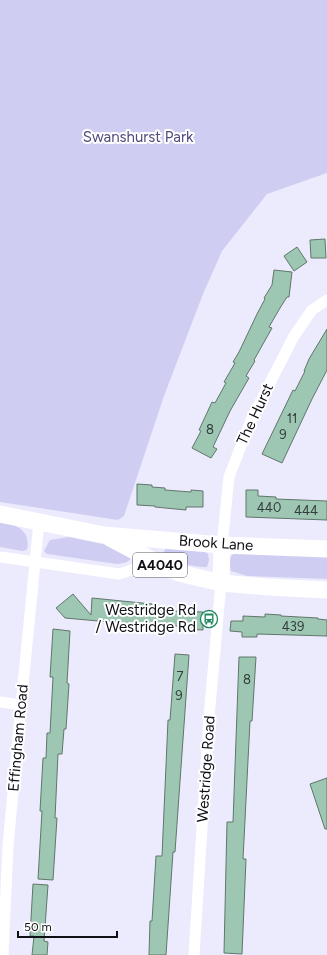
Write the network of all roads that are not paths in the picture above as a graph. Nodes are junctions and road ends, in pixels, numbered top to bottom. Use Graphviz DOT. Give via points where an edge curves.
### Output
graph roads {
  1 [pos="327,300"];
  2 [pos="0,514"];
  3 [pos="40,522"];
  4 [pos="104,535"];
  5 [pos="222,545"];
  6 [pos="327,549"];
  7 [pos="0,557"];
  8 [pos="146,557"];
  9 [pos="35,562"];
  10 [pos="221,583"];
  11 [pos="327,590"];
  12 [pos="0,702"];
  13 [pos="20,706"];
  14 [pos="4,845"];
  15 [pos="3,955"];
  16 [pos="194,955"];
  1 -- 5 [label="street, The Hurst" via="312,310 294,336 251,420 229,477"];
  2 -- 3 [label="main road, Brook Lane / A4040"];
  3 -- 4 [label="main road, Brook Lane / A4040"];
  3 -- 9 [label="street, Effingham Road"];
  4 -- 5 [label="main road, Brook Lane / A4040"];
  4 -- 8 [label="main road, Brook Lane / A4040"];
  5 -- 6 [label="main road, Brook Lane / A4040"];
  5 -- 10 [label="main road"];
  7 -- 9 [label="street"];
  8 -- 9 [label="street" via="134,569 119,574"];
  8 -- 10 [label="main road, Brook Lane / A4040" via="179,573"];
  9 -- 13 [label="street, Effingham Road"];
  10 -- 11 [label="main road, Brook Lane / A4040"];
  10 -- 16 [label="street, Westridge Road" via="209,717"];
  12 -- 13 [label="street"];
  13 -- 14 [label="street, Effingham Road"];
  14 -- 15 [label="street, Effingham Road"];
}
